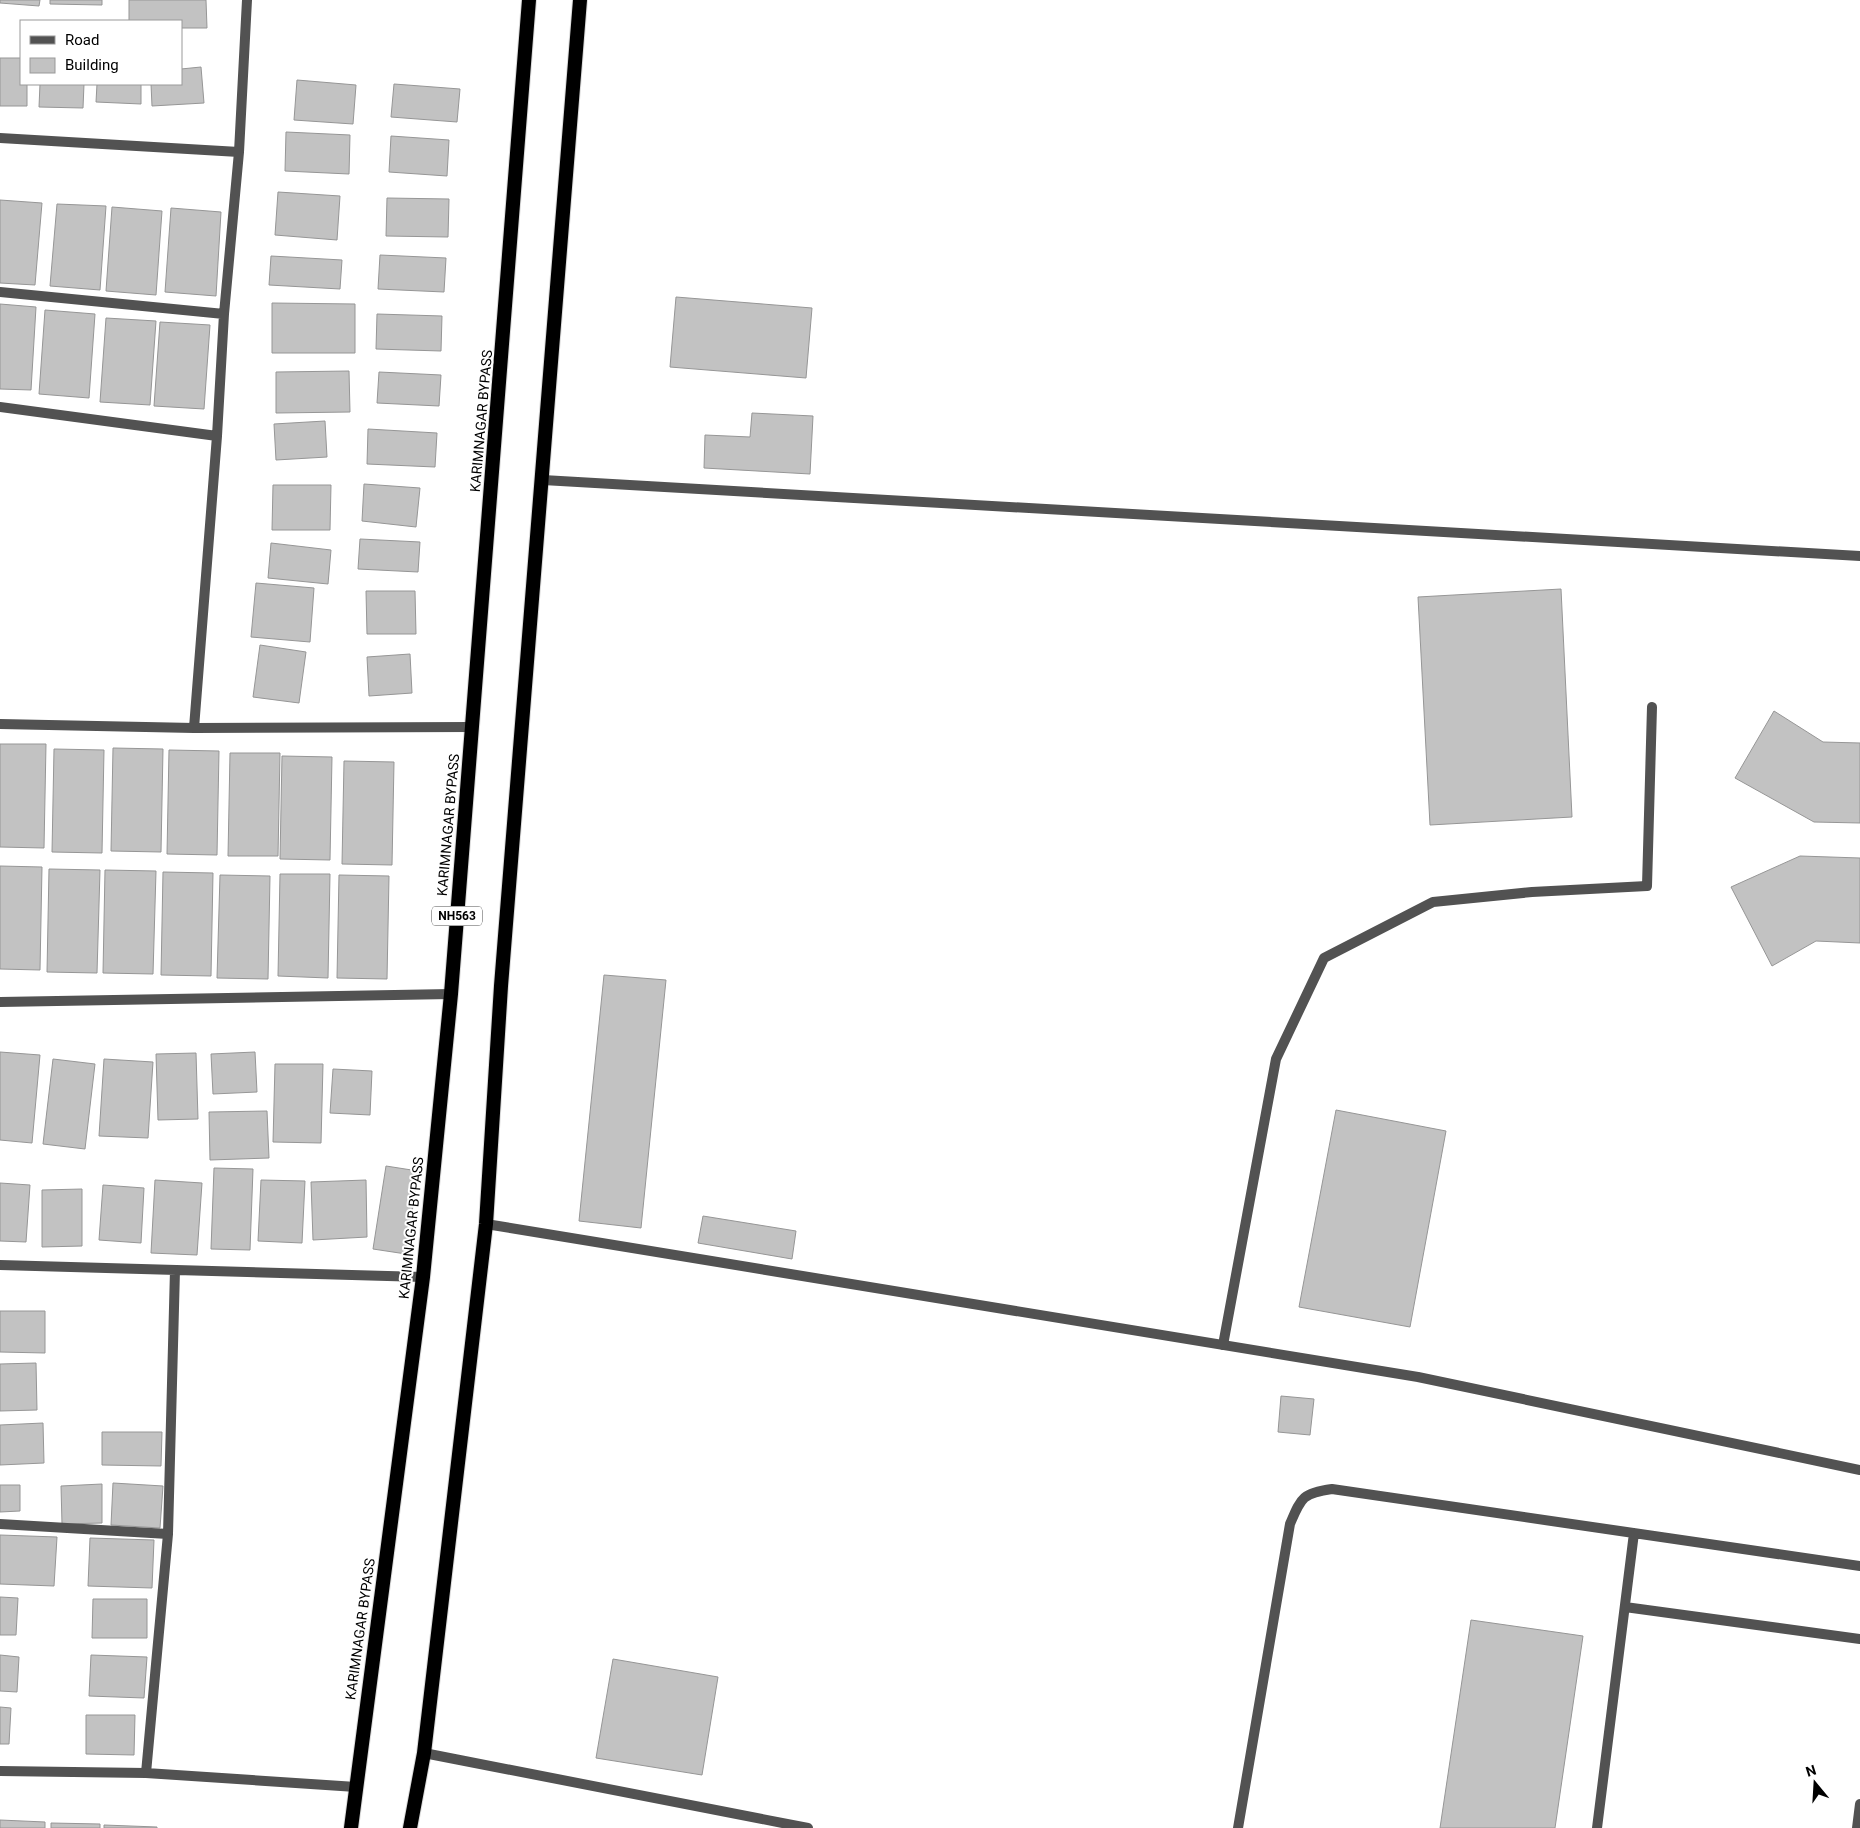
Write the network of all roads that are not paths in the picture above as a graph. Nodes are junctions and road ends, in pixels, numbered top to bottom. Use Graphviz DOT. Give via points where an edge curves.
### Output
graph roads {
  1 [pos="247,0"];
  2 [pos="529,0"];
  3 [pos="580,0"];
  4 [pos="0,138"];
  5 [pos="239,152"];
  6 [pos="0,292"];
  7 [pos="224,314"];
  8 [pos="0,407"];
  9 [pos="217,436"];
  10 [pos="543,480"];
  11 [pos="1860,556"];
  12 [pos="1652,707"];
  13 [pos="0,724"];
  14 [pos="472,727"];
  15 [pos="194,728"];
  16 [pos="450,994"];
  17 [pos="0,1002"];
  18 [pos="486,1224"];
  19 [pos="0,1265"];
  20 [pos="175,1270"];
  21 [pos="423,1278"];
  22 [pos="1223,1345"];
  23 [pos="1860,1470"];
  24 [pos="0,1524"];
  25 [pos="1634,1533"];
  26 [pos="168,1534"];
  27 [pos="1860,1566"];
  28 [pos="1625,1607"];
  29 [pos="1860,1639"];
  30 [pos="424,1754"];
  31 [pos="0,1771"];
  32 [pos="146,1773"];
  33 [pos="356,1787"];
  34 [pos="1860,1804"];
  35 [pos="351,1828"];
  36 [pos="410,1828"];
  37 [pos="808,1828"];
  38 [pos="1238,1828"];
  39 [pos="1597,1828"];
  40 [pos="1857,1828"];
  1 -- 5 [label="street"];
  2 -- 14 [label="highway, KARIMNAGAR BYPASS / NH563"];
  3 -- 10 [label="highway"];
  4 -- 5 [label="street"];
  5 -- 7 [label="street"];
  6 -- 7 [label="street"];
  7 -- 9 [label="street"];
  8 -- 9 [label="street"];
  9 -- 15 [label="street"];
  10 -- 11 [label="street"];
  10 -- 18 [label="highway" via="502,966"];
  12 -- 22 [label="street" via="1647,886 1532,892 1433,902 1324,958 1276,1059"];
  13 -- 15 [label="street"];
  14 -- 15 [label="street"];
  14 -- 16 [label="highway, KARIMNAGAR BYPASS / NH563"];
  16 -- 17 [label="street"];
  16 -- 21 [label="highway, KARIMNAGAR BYPASS / NH563"];
  18 -- 22 [label="street"];
  18 -- 30 [label="highway"];
  19 -- 20 [label="street"];
  20 -- 21 [label="street"];
  20 -- 26 [label="street"];
  21 -- 33 [label="highway, KARIMNAGAR BYPASS / NH563"];
  22 -- 23 [label="street" via="1418,1377"];
  24 -- 26 [label="street"];
  25 -- 27 [label="street"];
  25 -- 28 [label="street"];
  25 -- 38 [label="street" via="1332,1489 1312,1492 1299,1503 1290,1524"];
  26 -- 32 [label="street"];
  28 -- 29 [label="street"];
  28 -- 39 [label="street"];
  30 -- 36 [label="highway"];
  30 -- 37 [label="street"];
  31 -- 32 [label="street"];
  32 -- 33 [label="street"];
  33 -- 35 [label="highway, KARIMNAGAR BYPASS / NH563"];
  34 -- 40 [label="street"];
}
